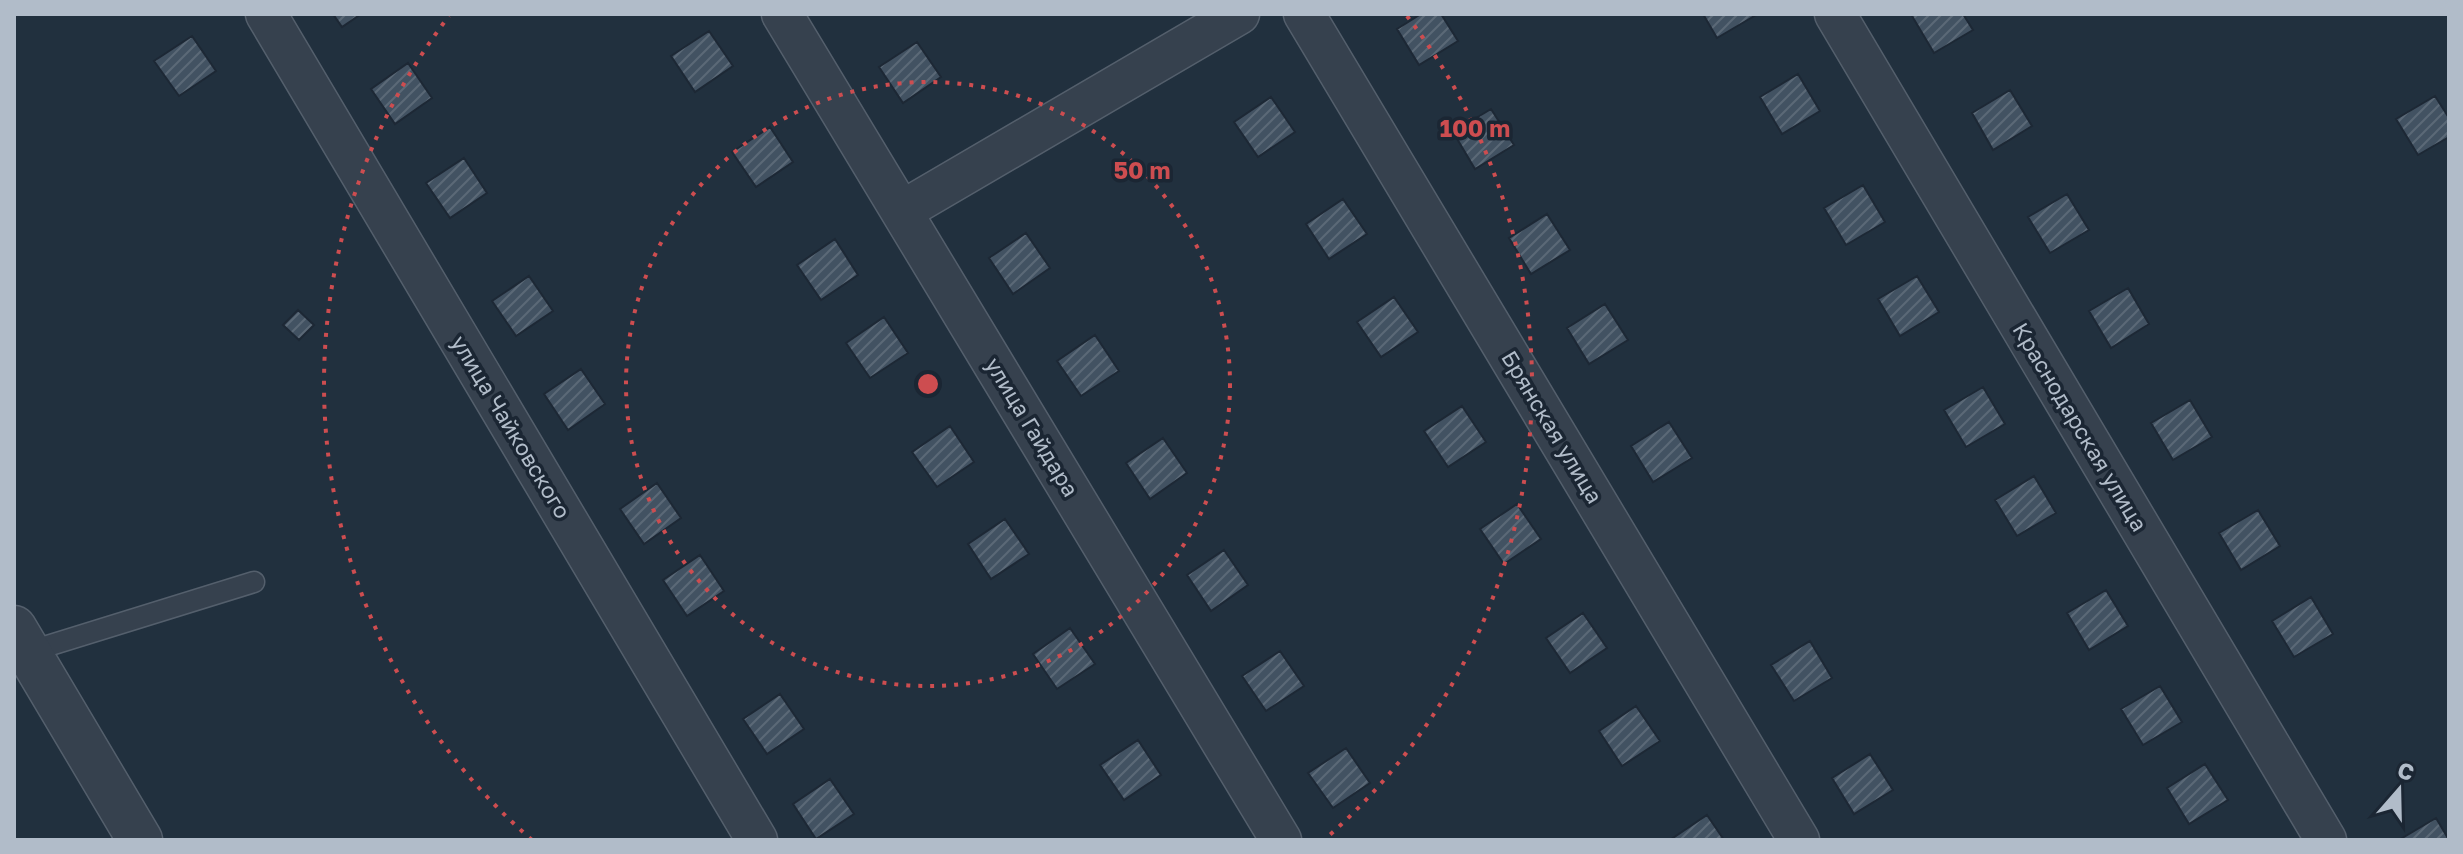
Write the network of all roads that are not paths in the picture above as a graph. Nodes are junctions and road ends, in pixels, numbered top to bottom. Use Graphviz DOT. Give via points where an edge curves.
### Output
graph roads {
  1 [pos="266,14"];
  2 [pos="782,14"];
  3 [pos="1239,14"];
  4 [pos="1304,14"];
  5 [pos="1835,14"];
  6 [pos="902,211"];
  7 [pos="254,582"];
  8 [pos="21,640"];
  9 [pos="140,840"];
  10 [pos="757,840"];
  11 [pos="1281,840"];
  12 [pos="1799,840"];
  13 [pos="2326,840"];
  1 -- 10 [label="street, улица Чайковского"];
  2 -- 6 [label="street, улица Гайдара"];
  3 -- 6 [label="street"];
  4 -- 12 [label="street, Брянская улица"];
  5 -- 13 [label="street, Краснодарская улица"];
  6 -- 11 [label="street, улица Гайдара"];
  7 -- 8 [label="lane"];
  8 -- 9 [label="street"];
}
